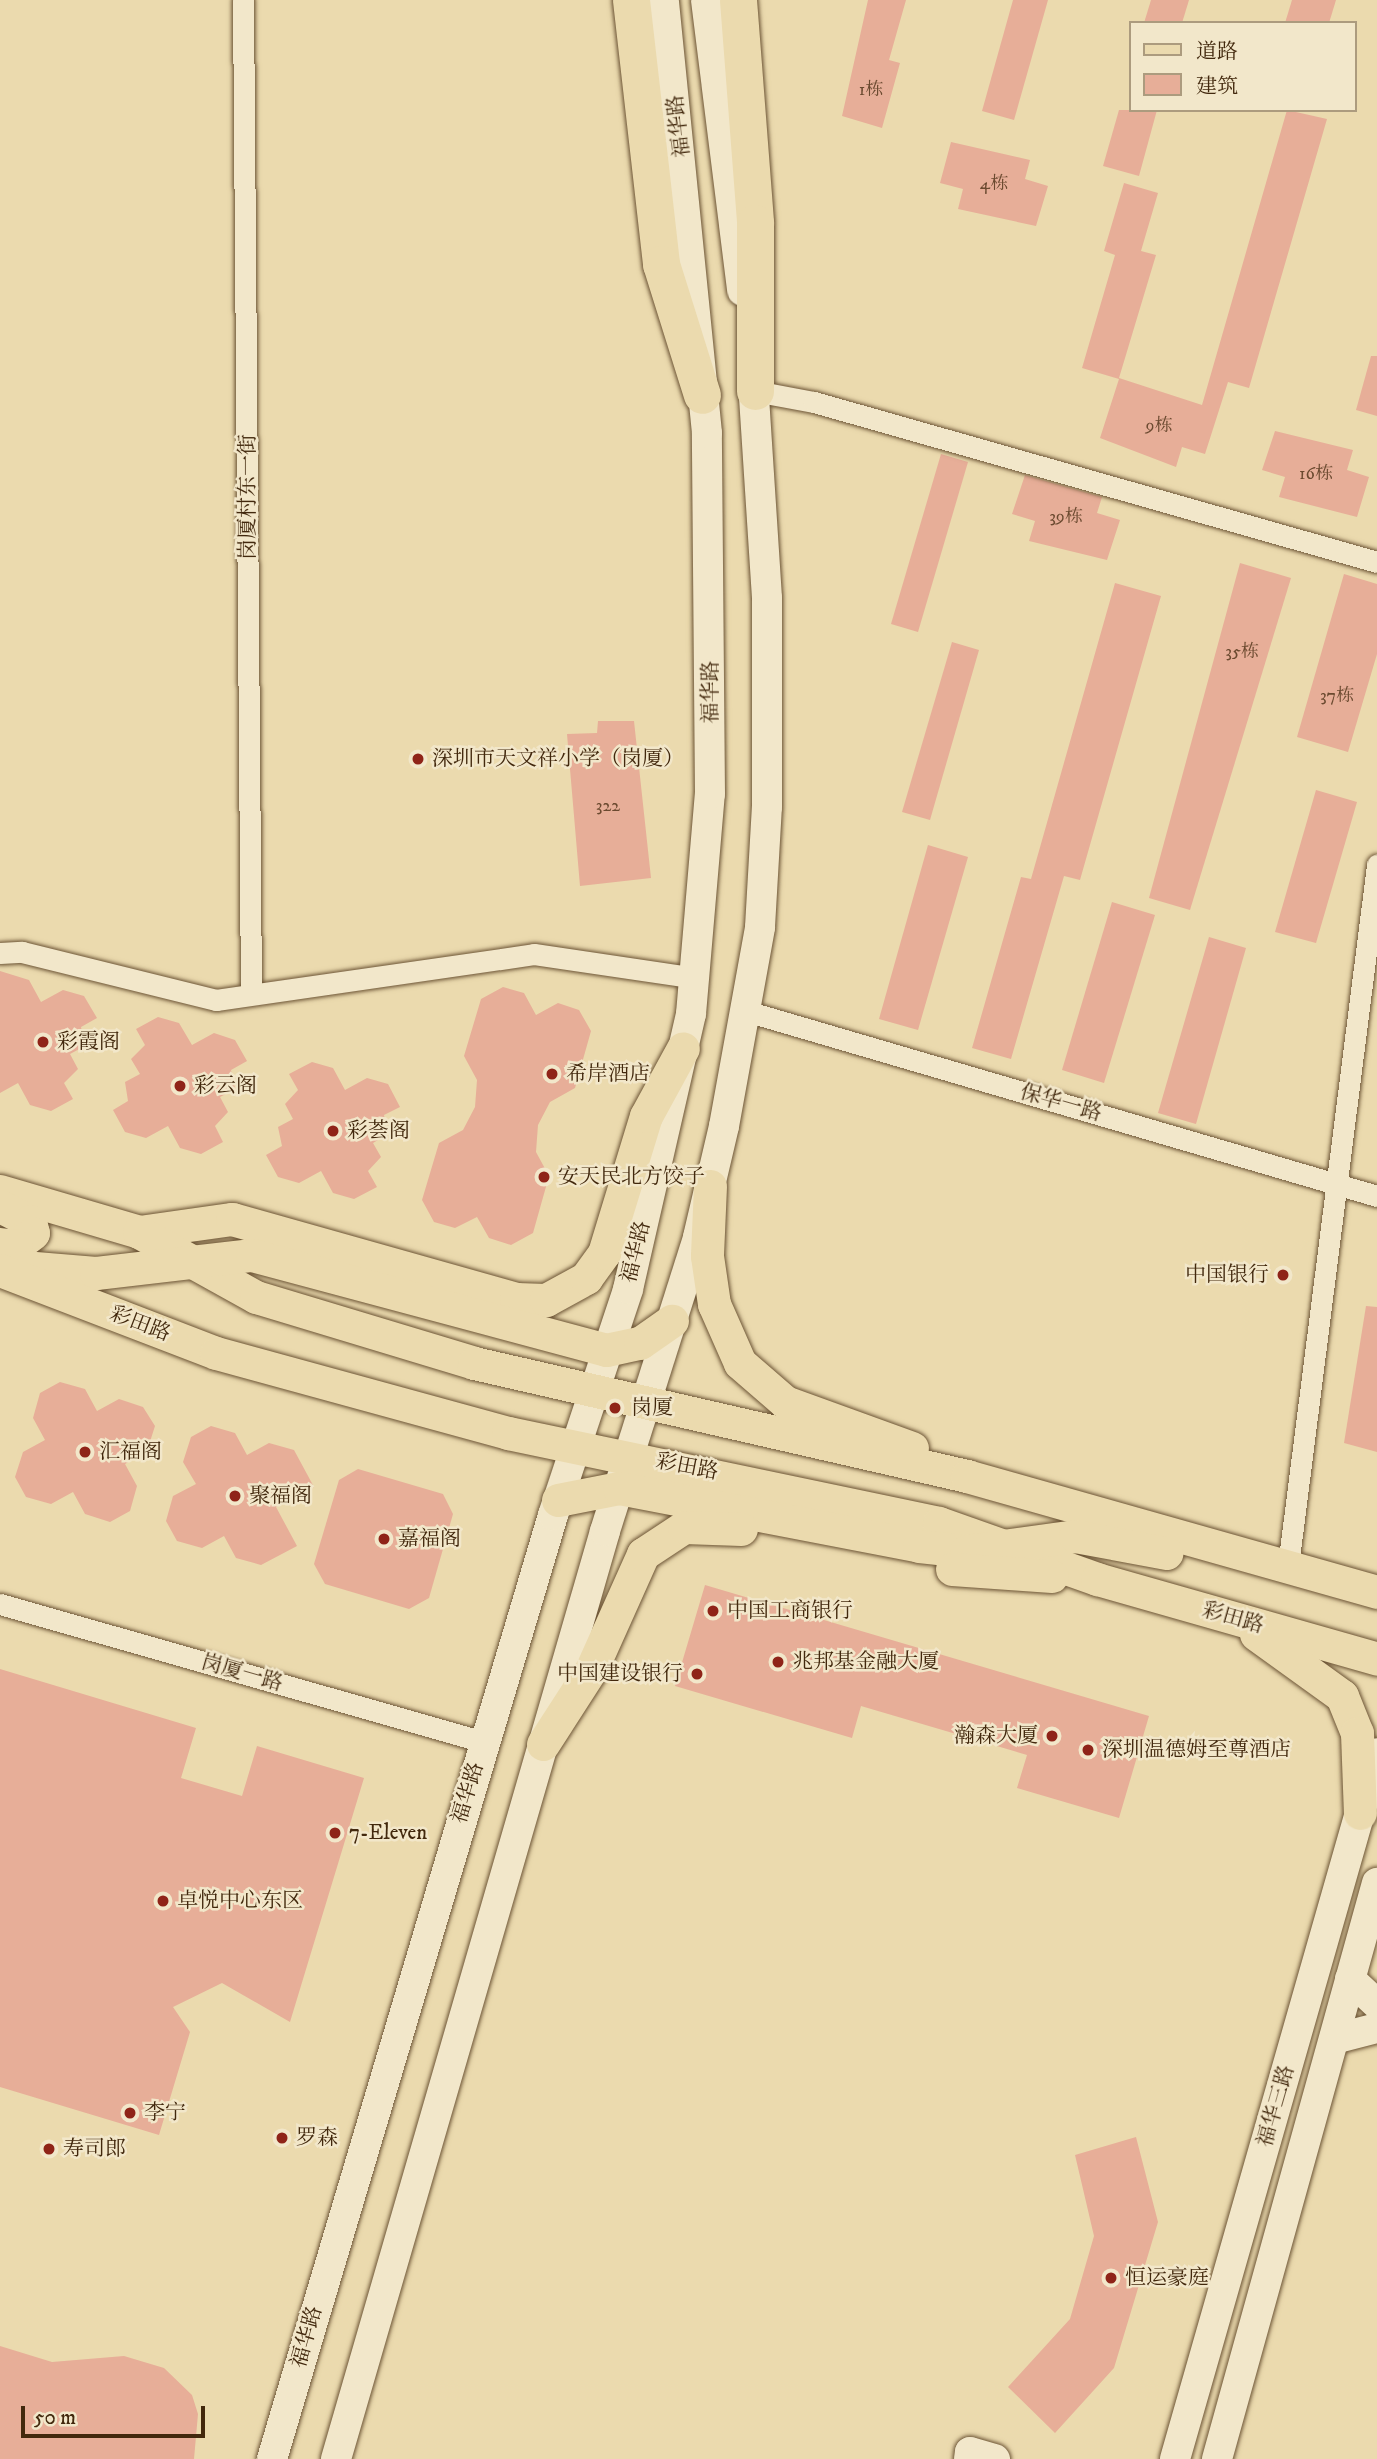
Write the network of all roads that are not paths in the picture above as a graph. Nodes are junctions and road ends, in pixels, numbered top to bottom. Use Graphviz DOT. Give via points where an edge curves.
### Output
graph roads {
  1 [pos="243,0"];
  2 [pos="631,0"];
  3 [pos="664,0"];
  4 [pos="706,0"];
  5 [pos="738,0"];
  6 [pos="755,391"];
  7 [pos="702,395"];
  8 [pos="1377,562"];
  9 [pos="1377,865"];
  10 [pos="0,953"];
  11 [pos="697,978"];
  12 [pos="251,994"];
  13 [pos="746,1011"];
  14 [pos="683,1048"];
  15 [pos="1337,1184"];
  16 [pos="710,1186"];
  17 [pos="0,1191"];
  18 [pos="1377,1196"];
  19 [pos="0,1206"];
  20 [pos="139,1233"];
  21 [pos="0,1244"];
  22 [pos="188,1262"];
  23 [pos="0,1265"];
  24 [pos="0,1270"];
  25 [pos="672,1321"];
  26 [pos="606,1350"];
  27 [pos="592,1395"];
  28 [pos="643,1406"];
  29 [pos="576,1446"];
  30 [pos="628,1456"];
  31 [pos="967,1476"];
  32 [pos="619,1488"];
  33 [pos="558,1500"];
  34 [pos="1007,1548"];
  35 [pos="1252,1555"];
  36 [pos="1288,1566"];
  37 [pos="1097,1580"];
  38 [pos="1377,1592"];
  39 [pos="0,1604"];
  40 [pos="1238,1619"];
  41 [pos="1377,1659"];
  42 [pos="484,1742"];
  43 [pos="543,1744"];
  44 [pos="1377,1753"];
  45 [pos="1360,1813"];
  46 [pos="1377,1883"];
  47 [pos="1350,1979"];
  48 [pos="1377,2004"];
  49 [pos="1377,2028"];
  50 [pos="1338,2038"];
  51 [pos="272,2459"];
  52 [pos="336,2459"];
  53 [pos="969,2459"];
  54 [pos="995,2459"];
  55 [pos="1175,2459"];
  56 [pos="1217,2459"];
  1 -- 12 [label="street, 岗厦村东一街"];
  2 -- 7 [label="highway" via="661,264"];
  3 -- 7 [label="main road, 福华路" via="687,192"];
  4 -- 6 [label="main road, 福华路"];
  5 -- 6 [label="highway" via="755,223"];
  6 -- 8 [label="street" via="814,402"];
  6 -- 13 [label="main road, 福华路" via="770,693 760,926"];
  7 -- 11 [label="main road, 福华路" via="712,690"];
  9 -- 15 [label="street"];
  10 -- 12 [label="street" via="22,952 216,1000"];
  11 -- 12 [label="street" via="534,954"];
  11 -- 14 [label="main road, 福华路"];
  13 -- 15 [label="street, 保华一路"];
  13 -- 16 [label="main road, 福华路"];
  14 -- 20 [label="main road" via="646,1116 604,1253 567,1293 546,1300 516,1299 232,1219"];
  14 -- 26 [label="main road, 福华路" via="634,1265"];
  15 -- 18 [label="street, 保华一路"];
  15 -- 36 [label="street"];
  16 -- 25 [label="main road, 福华路"];
  16 -- 31 [label="main road" via="707,1256 714,1304 740,1363 785,1402 885,1434"];
  17 -- 20 [label="main road"];
  19 -- 21 [label="main road" via="30,1221 33,1233 16,1246"];
  20 -- 22 [label="main road"];
  22 -- 23 [label="main road" via="96,1273"];
  22 -- 26 [label="main road" via="252,1255"];
  22 -- 27 [label="main road" via="256,1297"];
  24 -- 29 [label="main road, 彩田路" via="216,1353"];
  25 -- 26 [label="main road" via="640,1343"];
  25 -- 28 [label="main road, 福华路"];
  26 -- 27 [label="main road, 福华路"];
  27 -- 28 [label="main road"];
  27 -- 29 [label="main road, 福华路"];
  28 -- 30 [label="main road, 福华路"];
  28 -- 31 [label="main road"];
  29 -- 30 [label="main road, 彩田路"];
  29 -- 33 [label="main road, 福华路"];
  30 -- 32 [label="main road, 福华路"];
  30 -- 34 [label="main road, 彩田路" via="817,1493 939,1523"];
  31 -- 35 [label="main road"];
  32 -- 33 [label="main road"];
  32 -- 34 [label="main road" via="919,1546"];
  32 -- 43 [label="main road, 福华路"];
  33 -- 42 [label="main road, 福华路"];
  34 -- 35 [label="main road" via="1075,1536 1209,1558"];
  34 -- 37 [label="main road, 彩田路"];
  35 -- 36 [label="main road"];
  36 -- 38 [label="main road"];
  37 -- 40 [label="main road, 彩田路"];
  37 -- 43 [label="main road" via="904,1566 729,1527 684,1527 660,1539 633,1569 592,1668"];
  39 -- 42 [label="street, 岗厦一路"];
  40 -- 41 [label="main road, 彩田路"];
  40 -- 45 [label="main road" via="1342,1696 1357,1733"];
  42 -- 51 [label="main road, 福华路"];
  43 -- 52 [label="main road, 福华路"];
  44 -- 45 [label="main road, 福华三路"];
  45 -- 55 [label="main road, 福华三路"];
  46 -- 47 [label="main road, 福华三路"];
  47 -- 48 [label="main road"];
  47 -- 50 [label="main road, 福华三路"];
  49 -- 50 [label="main road"];
  50 -- 56 [label="main road, 福华三路"];
  53 -- 54 [label="main road" via="971,2452"];
}
